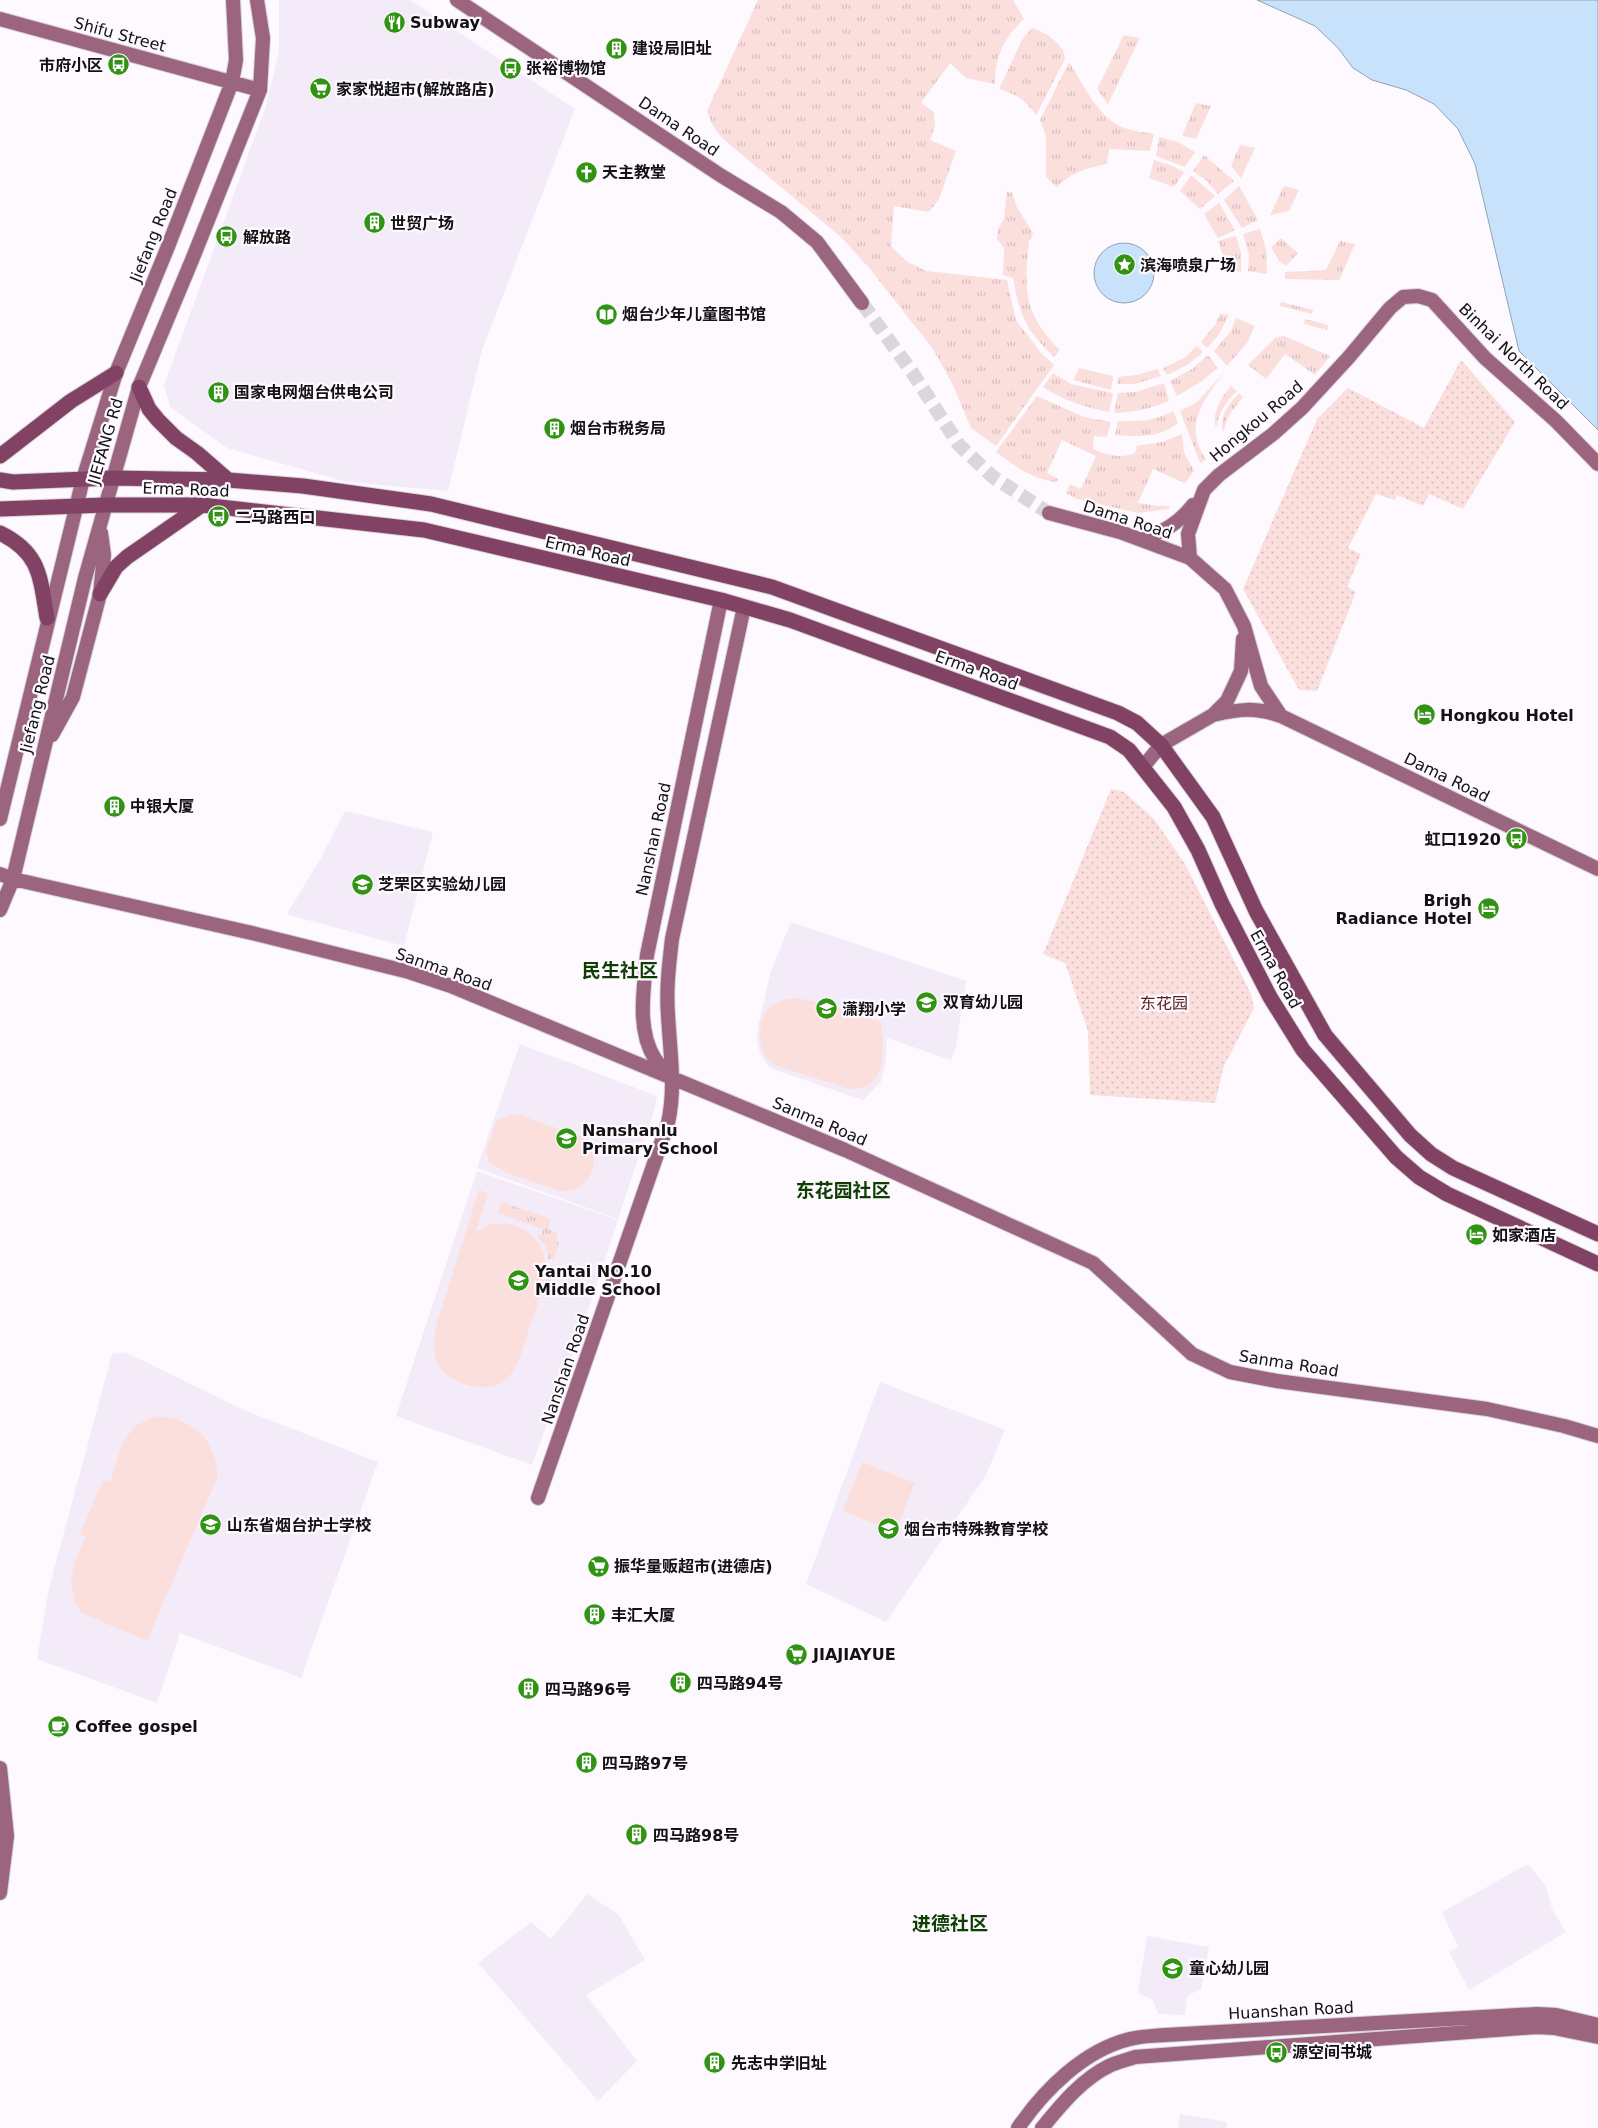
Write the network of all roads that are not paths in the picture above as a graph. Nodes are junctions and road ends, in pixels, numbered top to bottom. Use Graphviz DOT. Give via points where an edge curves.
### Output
graph roads {
  1 [pos="233,0"];
  2 [pos="257,0"];
  3 [pos="457,0"];
  4 [pos="0,19"];
  5 [pos="232,82"];
  6 [pos="260,90"];
  7 [pos="1397,301"];
  8 [pos="862,303"];
  9 [pos="116,373"];
  10 [pos="139,387"];
  11 [pos="0,456"];
  12 [pos="1598,464"];
  13 [pos="112,478"];
  14 [pos="83,479"];
  15 [pos="0,480"];
  16 [pos="228,480"];
  17 [pos="1204,490"];
  18 [pos="105,505"];
  19 [pos="202,505"];
  20 [pos="75,507"];
  21 [pos="0,509"];
  22 [pos="1049,513"];
  23 [pos="100,525"];
  24 [pos="0,533"];
  25 [pos="1140,539"];
  26 [pos="1190,558"];
  27 [pos="100,594"];
  28 [pos="721,600"];
  29 [pos="744,607"];
  30 [pos="47,618"];
  31 [pos="1244,626"];
  32 [pos="1213,716"];
  33 [pos="1281,716"];
  34 [pos="1161,746"];
  35 [pos="43,750"];
  36 [pos="1143,766"];
  37 [pos="0,819"];
  38 [pos="1598,869"];
  39 [pos="6,876"];
  40 [pos="0,910"];
  41 [pos="672,1079"];
  42 [pos="1598,1234"];
  43 [pos="1598,1264"];
  44 [pos="1598,1436"];
  45 [pos="538,1498"];
  46 [pos="0,1768"];
  47 [pos="0,1893"];
  48 [pos="1598,2025"];
  49 [pos="1598,2037"];
  50 [pos="1018,2128"];
  51 [pos="1042,2128"];
  1 -- 5 [label="street, Jiefang Road" via="236,60"];
  2 -- 6 [label="street" via="263,38"];
  3 -- 8 [label="street, Dama Road" via="780,212 817,242"];
  4 -- 5 [label="street, Shifu Street"];
  5 -- 6 [label="street, Shifu Street"];
  5 -- 9 [label="street, Jiefang Road"];
  6 -- 10 [label="street"];
  7 -- 12 [label="street, Binhai North Road" via="1413,295 1432,300 1485,358"];
  7 -- 17 [label="street, Hongkou Road" via="1302,408"];
  9 -- 11 [label="main road" via="71,401"];
  9 -- 14 [label="street, Jiefang Road"];
  10 -- 13 [label="street, JIEFANG Rd"];
  10 -- 16 [label="main road" via="158,420"];
  13 -- 14 [label="main road, Erma Road"];
  13 -- 16 [label="main road, Erma Road"];
  13 -- 18 [label="street, JIEFANG Rd"];
  14 -- 15 [label="main road, Erma Road"];
  14 -- 20 [label="street, JIEFANG Rd"];
  16 -- 34 [label="main road, Erma Road" via="303,486 431,504 772,587 1118,713 1137,723"];
  17 -- 25 [label="street" via="1183,518 1160,533"];
  17 -- 26 [label="street, Hongkou Road" via="1188,534"];
  18 -- 19 [label="main road, Erma Road"];
  18 -- 20 [label="main road, Erma Road"];
  18 -- 23 [label="street, Jiefang Road"];
  19 -- 27 [label="main road" via="127,556 116,567"];
  19 -- 28 [label="main road, Erma Road" via="424,530"];
  20 -- 21 [label="main road, Erma Road"];
  20 -- 30 [label="street, Jiefang Road"];
  22 -- 25 [label="street, Dama Road"];
  23 -- 27 [label="street" via="104,555"];
  23 -- 35 [label="street, Jiefang Road"];
  24 -- 30 [label="main road" via="24,548 39,569"];
  25 -- 26 [label="street, Dama Road"];
  26 -- 31 [label="street, Dama Road" via="1225,589"];
  27 -- 35 [label="street" via="73,697"];
  28 -- 29 [label="main road, Erma Road"];
  28 -- 41 [label="street, Nanshan Road" via="647,955 643,1001 645,1035 654,1058"];
  29 -- 36 [label="main road, Erma Road" via="1110,737 1129,750"];
  29 -- 41 [label="street, Nanshan Road" via="672,939 667,977"];
  30 -- 37 [label="street, Jiefang Road"];
  31 -- 32 [label="street" via="1241,671 1227,701"];
  31 -- 33 [label="street, Dama Road" via="1261,686"];
  32 -- 33 [label="street, Dama Road" via="1232,711 1261,710"];
  32 -- 34 [label="street"];
  33 -- 38 [label="street, Dama Road"];
  34 -- 36 [label="street"];
  34 -- 42 [label="main road, Erma Road" via="1213,817 1256,911 1325,1035 1410,1135 1453,1168"];
  35 -- 39 [label="street, Jiefang Road"];
  36 -- 43 [label="main road, Erma Road" via="1174,807 1270,997 1303,1050 1396,1157 1446,1194"];
  39 -- 40 [label="street, Jiefang Road"];
  39 -- 41 [label="street, Sanma Road" via="409,972 451,986"];
  41 -- 44 [label="street, Sanma Road" via="845,1150 1093,1263 1192,1354 1230,1372 1488,1408"];
  41 -- 45 [label="street, Nanshan Road" via="668,1123"];
  46 -- 47 [label="street" via="7,1836"];
  48 -- 50 [label="street, Huanshan Road" via="1537,2014 1130,2039 1100,2050 1072,2068"];
  49 -- 51 [label="street, Huanshan Road" via="1537,2027 1135,2057 1108,2066 1085,2083"];
}
